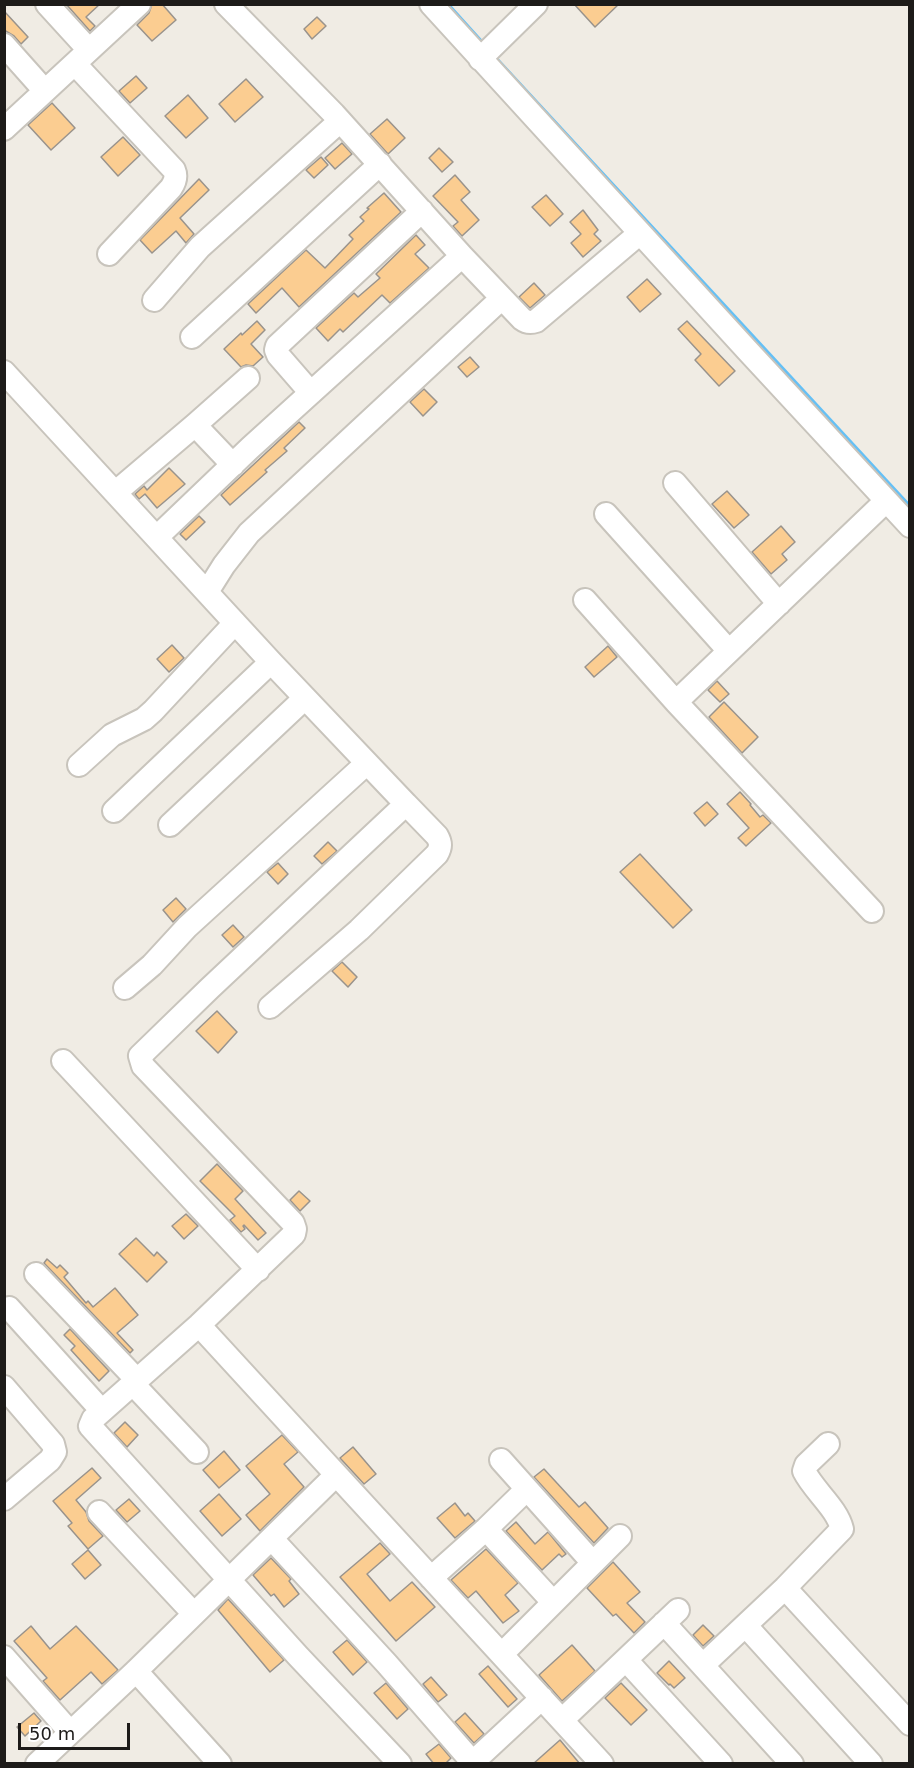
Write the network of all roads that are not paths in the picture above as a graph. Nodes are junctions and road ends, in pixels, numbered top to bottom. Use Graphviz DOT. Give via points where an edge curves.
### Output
graph roads {
  1 [pos="47,4"];
  2 [pos="226,4"];
  3 [pos="431,4"];
  4 [pos="536,4"];
  5 [pos="134,6"];
  6 [pos="4,45"];
  7 [pos="82,57"];
  8 [pos="480,58"];
  9 [pos="45,91"];
  10 [pos="340,121"];
  11 [pos="4,129"];
  12 [pos="380,164"];
  13 [pos="422,211"];
  14 [pos="640,233"];
  15 [pos="109,254"];
  16 [pos="462,256"];
  17 [pos="502,298"];
  18 [pos="154,300"];
  19 [pos="192,337"];
  20 [pos="4,372"];
  21 [pos="248,378"];
  22 [pos="311,393"];
  23 [pos="195,426"];
  24 [pos="233,465"];
  25 [pos="675,483"];
  26 [pos="116,492"];
  27 [pos="886,501"];
  28 [pos="606,514"];
  29 [pos="909,526"];
  30 [pos="157,537"];
  31 [pos="207,592"];
  32 [pos="585,600"];
  33 [pos="779,604"];
  34 [pos="235,622"];
  35 [pos="729,651"];
  36 [pos="271,662"];
  37 [pos="305,698"];
  38 [pos="676,702"];
  39 [pos="367,763"];
  40 [pos="79,765"];
  41 [pos="406,804"];
  42 [pos="114,810"];
  43 [pos="170,825"];
  44 [pos="872,911"];
  45 [pos="125,988"];
  46 [pos="270,1007"];
  47 [pos="63,1061"];
  48 [pos="258,1270"];
  49 [pos="36,1274"];
  50 [pos="9,1308"];
  51 [pos="199,1326"];
  52 [pos="135,1382"];
  53 [pos="4,1387"];
  54 [pos="102,1411"];
  55 [pos="828,1444"];
  56 [pos="197,1452"];
  57 [pos="501,1460"];
  58 [pos="336,1475"];
  59 [pos="526,1490"];
  60 [pos="4,1499"];
  61 [pos="99,1512"];
  62 [pos="486,1529"];
  63 [pos="620,1536"];
  64 [pos="272,1539"];
  65 [pos="592,1563"];
  66 [pos="432,1578"];
  67 [pos="230,1580"];
  68 [pos="785,1588"];
  69 [pos="553,1602"];
  70 [pos="194,1614"];
  71 [pos="746,1626"];
  72 [pos="502,1654"];
  73 [pos="4,1657"];
  74 [pos="626,1660"];
  75 [pos="703,1665"];
  76 [pos="136,1671"];
  77 [pos="542,1698"];
  78 [pos="562,1720"];
  79 [pos="909,1724"];
  80 [pos="70,1732"];
  81 [pos="474,1763"];
  82 [pos="37,1764"];
  83 [pos="220,1764"];
  84 [pos="400,1764"];
  85 [pos="602,1764"];
  86 [pos="721,1764"];
  87 [pos="792,1764"];
  88 [pos="871,1764"];
  1 -- 7 [label="street"];
  2 -- 10 [label="street"];
  3 -- 8 [label="street"];
  4 -- 8 [label="street"];
  5 -- 7 [label="street"];
  6 -- 9 [label="street"];
  7 -- 9 [label="street"];
  7 -- 15 [label="street" via="176,175 171,188"];
  8 -- 14 [label="street"];
  9 -- 11 [label="street"];
  10 -- 12 [label="street"];
  10 -- 18 [label="street" via="200,247"];
  12 -- 13 [label="street"];
  12 -- 19 [label="street"];
  13 -- 16 [label="street"];
  13 -- 22 [label="street" via="277,346 278,355"];
  14 -- 17 [label="street" via="536,321 526,322"];
  14 -- 27 [label="street"];
  16 -- 17 [label="street"];
  16 -- 22 [label="street"];
  17 -- 31 [label="street" via="249,533"];
  20 -- 26 [label="street"];
  21 -- 23 [label="street"];
  22 -- 24 [label="street"];
  23 -- 24 [label="street"];
  23 -- 26 [label="street"];
  24 -- 30 [label="street"];
  25 -- 33 [label="street"];
  26 -- 30 [label="street"];
  27 -- 29 [label="street"];
  27 -- 33 [label="street"];
  28 -- 35 [label="street"];
  30 -- 31 [label="street"];
  31 -- 34 [label="street"];
  32 -- 38 [label="street"];
  33 -- 35 [label="street"];
  34 -- 36 [label="street"];
  34 -- 40 [label="street" via="153,711 112,735"];
  35 -- 38 [label="street"];
  36 -- 37 [label="street"];
  36 -- 42 [label="street"];
  37 -- 39 [label="street"];
  37 -- 43 [label="street"];
  38 -- 44 [label="street"];
  39 -- 41 [label="street"];
  39 -- 45 [label="street"];
  41 -- 46 [label="street" via="437,836 437,854 359,930"];
  41 -- 48 [label="street" via="140,1056 143,1066 293,1223 294,1234"];
  47 -- 48 [label="street"];
  48 -- 51 [label="street"];
  49 -- 52 [label="street"];
  50 -- 54 [label="street"];
  51 -- 52 [label="street"];
  51 -- 58 [label="street"];
  52 -- 54 [label="street"];
  52 -- 56 [label="street"];
  53 -- 60 [label="street" via="53,1444 55,1452 51,1460"];
  54 -- 67 [label="street" via="90,1422 92,1430"];
  55 -- 68 [label="street" via="804,1471 842,1529"];
  57 -- 59 [label="street"];
  58 -- 64 [label="street"];
  58 -- 66 [label="street"];
  59 -- 62 [label="street"];
  59 -- 65 [label="street"];
  61 -- 70 [label="street"];
  62 -- 66 [label="street"];
  62 -- 69 [label="street"];
  63 -- 65 [label="street"];
  64 -- 67 [label="street"];
  64 -- 81 [label="street"];
  65 -- 69 [label="street"];
  66 -- 72 [label="street"];
  67 -- 70 [label="street"];
  67 -- 84 [label="street"];
  68 -- 71 [label="street"];
  68 -- 79 [label="street"];
  69 -- 72 [label="street"];
  70 -- 76 [label="street"];
  71 -- 75 [label="street"];
  71 -- 88 [label="street"];
  72 -- 77 [label="street"];
  73 -- 80 [label="street"];
  74 -- 75 [label="street" via="671,1617"];
  74 -- 78 [label="street"];
  74 -- 86 [label="street"];
  75 -- 87 [label="street"];
  76 -- 80 [label="street"];
  76 -- 83 [label="street"];
  77 -- 78 [label="street"];
  77 -- 81 [label="street"];
  78 -- 85 [label="street"];
  80 -- 82 [label="street"];
}
